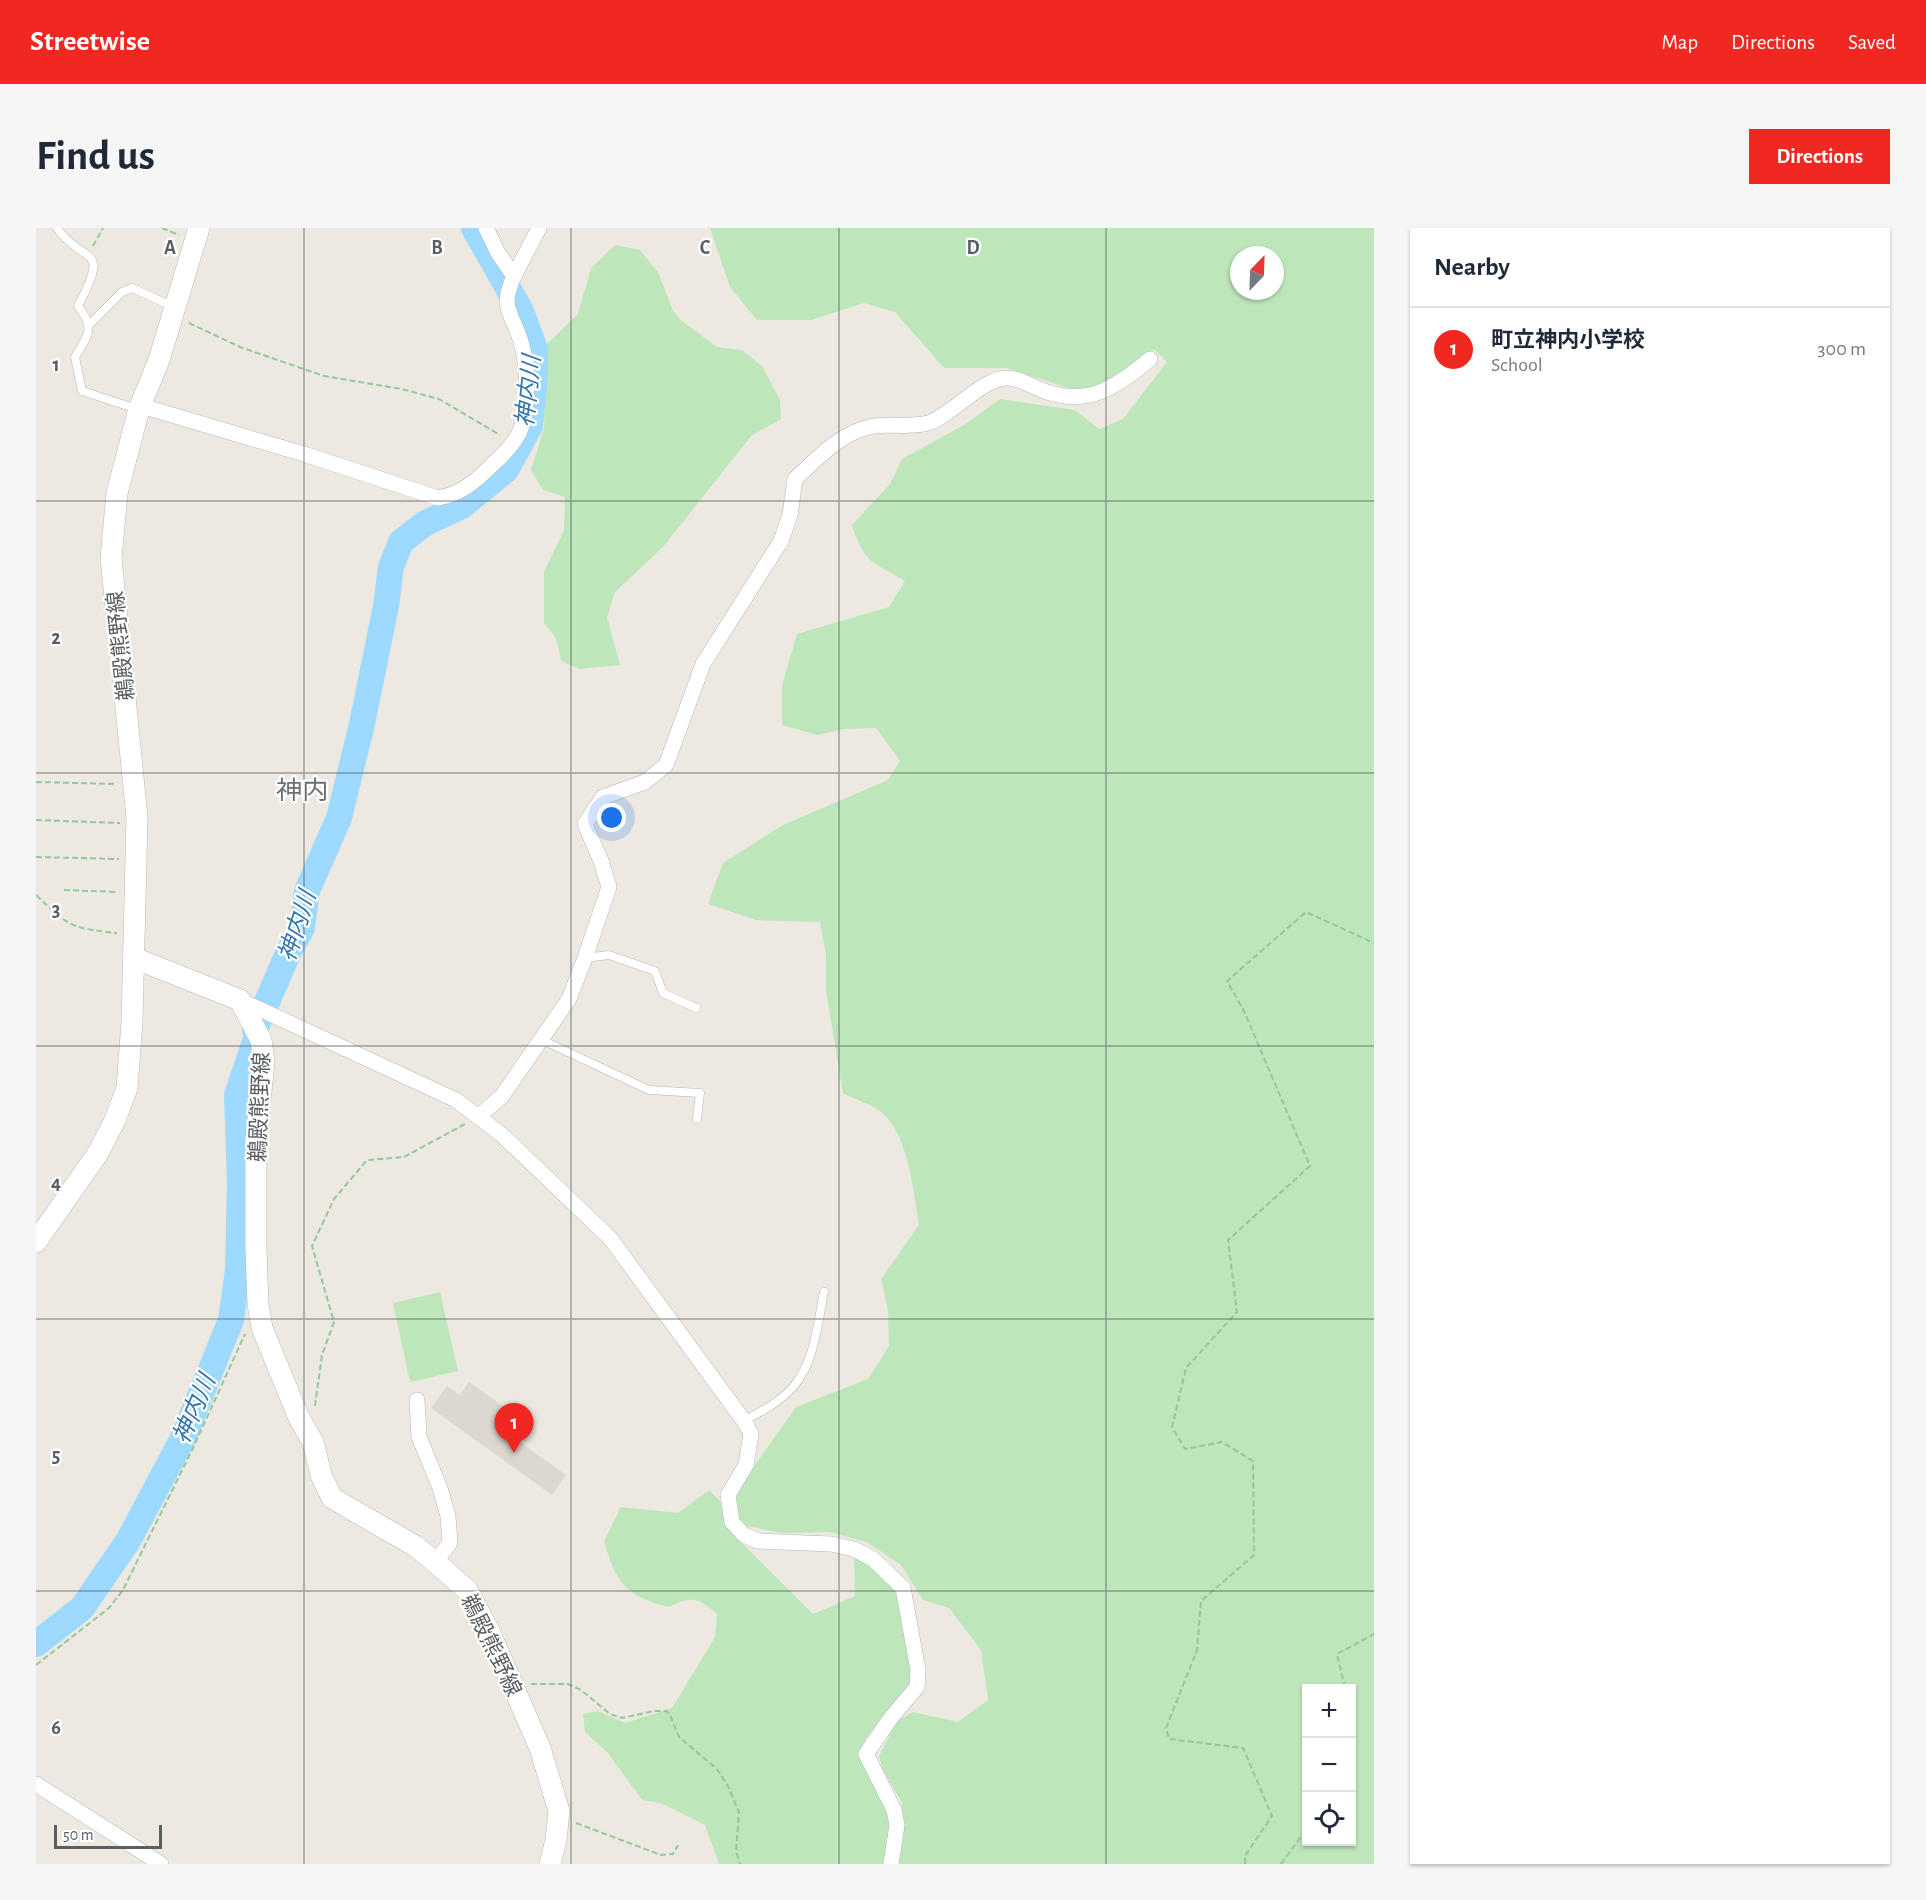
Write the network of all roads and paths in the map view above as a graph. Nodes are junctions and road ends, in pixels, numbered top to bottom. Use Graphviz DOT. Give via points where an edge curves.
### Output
graph roads {
  1 [pos="57,228"];
  2 [pos="103,228"];
  3 [pos="199,228"];
  4 [pos="486,228"];
  5 [pos="539,228"];
  6 [pos="90,254"];
  7 [pos="514,276"];
  8 [pos="175,311"];
  9 [pos="89,326"];
  10 [pos="1150,359"];
  11 [pos="139,409"];
  12 [pos="512,442"];
  13 [pos="36,782"];
  14 [pos="134,784"];
  15 [pos="36,820"];
  16 [pos="137,823"];
  17 [pos="36,857"];
  18 [pos="137,859"];
  19 [pos="63,891"];
  20 [pos="136,892"];
  21 [pos="36,895"];
  22 [pos="135,936"];
  23 [pos="1374,944"];
  24 [pos="134,958"];
  25 [pos="585,958"];
  26 [pos="240,1000"];
  27 [pos="696,1008"];
  28 [pos="540,1039"];
  29 [pos="479,1116"];
  30 [pos="697,1119"];
  31 [pos="36,1242"];
  32 [pos="824,1292"];
  33 [pos="258,1304"];
  34 [pos="417,1400"];
  35 [pos="315,1409"];
  36 [pos="744,1421"];
  37 [pos="435,1562"];
  38 [pos="1374,1634"];
  39 [pos="36,1665"];
  40 [pos="513,1684"];
  41 [pos="1344,1684"];
  42 [pos="36,1784"];
  43 [pos="559,1816"];
  44 [pos="1302,1835"];
  45 [pos="678,1845"];
  46 [pos="161,1864"];
  47 [pos="550,1864"];
  48 [pos="740,1864"];
  49 [pos="891,1864"];
  50 [pos="1245,1864"];
  51 [pos="1281,1864"];
  1 -- 6 [label="lane" via="64,238"];
  2 -- 6 [label="path"];
  3 -- 8 [label="main road, 鵜殿熊野線"];
  4 -- 7 [label="street"];
  5 -- 7 [label="street"];
  6 -- 9 [label="lane" via="93,272 78,306"];
  7 -- 12 [label="street" via="505,296 527,372 522,420"];
  8 -- 9 [label="lane" via="132,288 122,292"];
  8 -- 11 [label="main road, 鵜殿熊野線"];
  8 -- 12 [label="path" via="240,347 324,376 439,399"];
  9 -- 11 [label="lane" via="75,357 82,391"];
  10 -- 25 [label="street" via="1126,379 1093,396 1057,396 1007,377 991,381 928,423 869,427 846,436 795,479 790,515 781,541 703,664 666,765 645,782 603,797 585,824 609,887"];
  11 -- 12 [label="street" via="145,407 208,425 438,498 451,496 470,485"];
  11 -- 14 [label="main road, 鵜殿熊野線" via="117,493 111,558"];
  13 -- 14 [label="path"];
  14 -- 16 [label="main road, 鵜殿熊野線"];
  15 -- 16 [label="path"];
  16 -- 18 [label="main road, 鵜殿熊野線"];
  17 -- 18 [label="path"];
  18 -- 20 [label="main road, 鵜殿熊野線"];
  19 -- 20 [label="path"];
  20 -- 22 [label="main road, 鵜殿熊野線"];
  21 -- 22 [label="path" via="66,923 79,929"];
  22 -- 24 [label="main road, 鵜殿熊野線"];
  23 -- 50 [label="path" via="1306,912 1227,981 1244,1011 1310,1166 1228,1240 1237,1312 1186,1368 1172,1427 1185,1449 1222,1442 1253,1461 1254,1555 1201,1601 1197,1650 1166,1728 1169,1739 1243,1748 1272,1816 1245,1856"];
  24 -- 26 [label="main road"];
  24 -- 31 [label="main road, 鵜殿熊野線" via="127,1088 98,1153"];
  25 -- 27 [label="lane" via="609,955 655,971 663,993"];
  25 -- 28 [label="street" via="569,999"];
  26 -- 29 [label="street" via="456,1100"];
  26 -- 33 [label="main road, 鵜殿熊野線" via="261,1040 264,1062 256,1140"];
  28 -- 29 [label="street" via="502,1096"];
  28 -- 30 [label="lane" via="649,1090 700,1093"];
  29 -- 35 [label="path" via="404,1157 367,1160 334,1198 312,1246 334,1322 322,1355"];
  29 -- 36 [label="street" via="610,1238"];
  32 -- 36 [label="lane" via="808,1362 797,1383"];
  33 -- 37 [label="main road, 鵜殿熊野線" via="262,1328 313,1442 321,1475 332,1498 415,1546"];
  33 -- 39 [label="path" via="123,1590 109,1608"];
  34 -- 37 [label="street" via="419,1437 448,1516 450,1544"];
  36 -- 49 [label="street" via="751,1434 746,1465 728,1495 732,1522 744,1535 758,1541 831,1544 854,1549 873,1559 903,1588 918,1670 917,1687 866,1754 894,1810 897,1826"];
  37 -- 40 [label="main road, 鵜殿熊野線" via="467,1590"];
  38 -- 41 [label="path" via="1337,1654"];
  40 -- 43 [label="main road, 鵜殿熊野線" via="540,1748"];
  40 -- 48 [label="path" via="568,1684 581,1689 610,1714 622,1718 666,1711 679,1737 717,1769 728,1786 738,1812 736,1851"];
  42 -- 46 [label="street"];
  43 -- 45 [label="path" via="661,1855 674,1854"];
  43 -- 47 [label="main road, 鵜殿熊野線"];
  44 -- 51 [label="path"];
}
